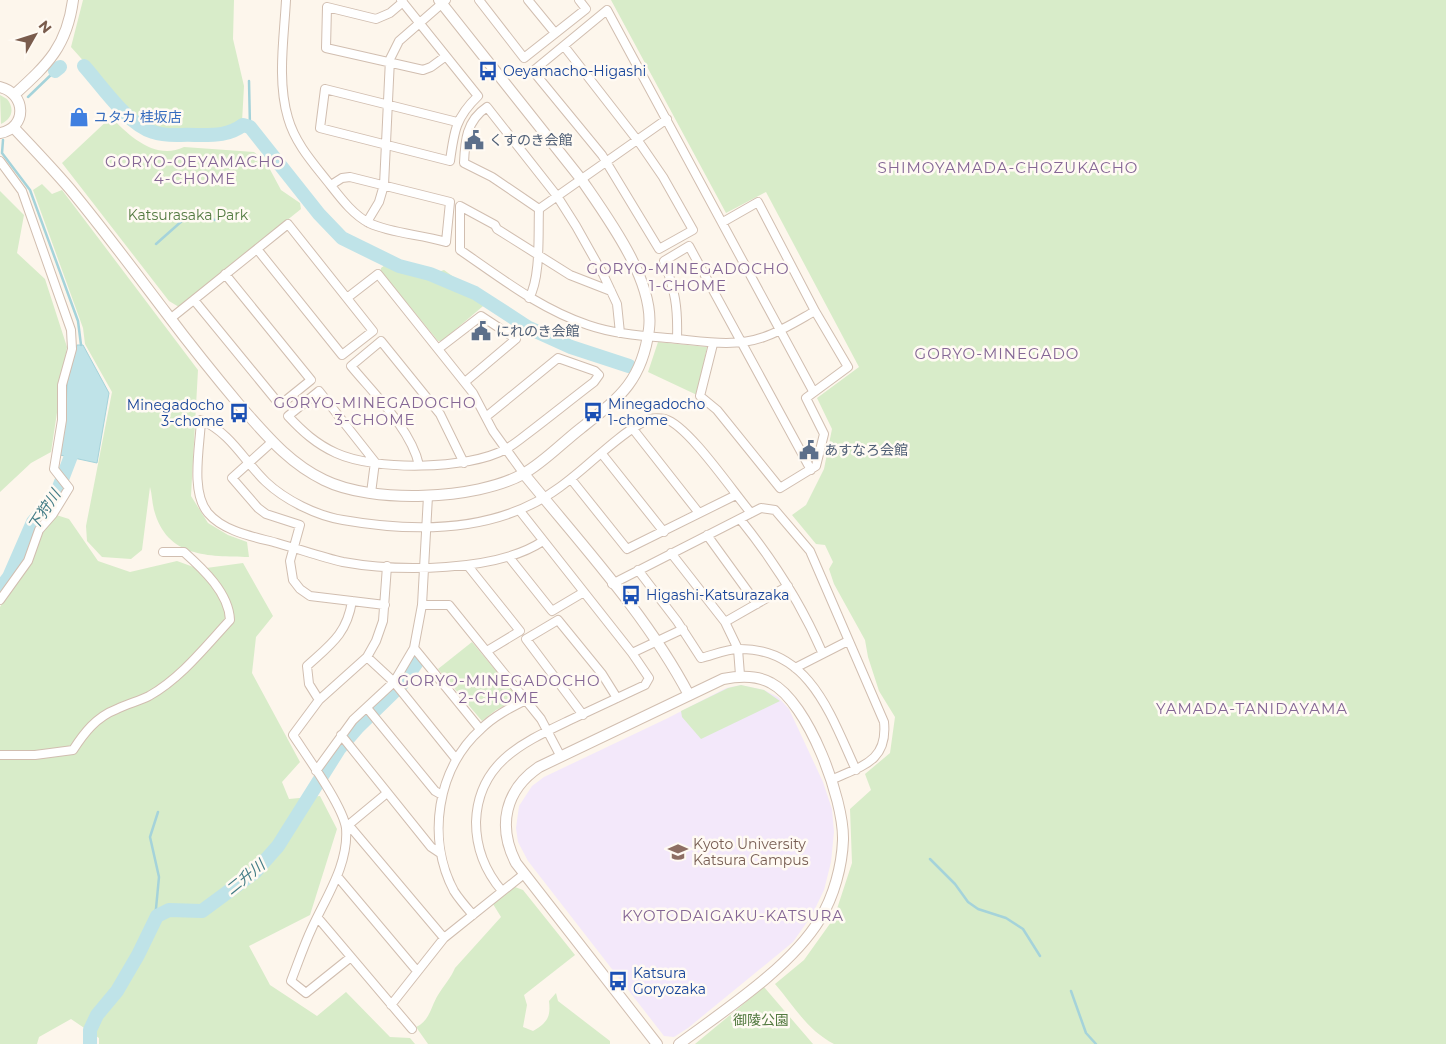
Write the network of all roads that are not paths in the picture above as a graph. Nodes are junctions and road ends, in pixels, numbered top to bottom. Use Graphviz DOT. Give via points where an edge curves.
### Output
graph roads {
  1 [pos="73,0"];
  2 [pos="286,0"];
  3 [pos="479,0"];
  4 [pos="528,0"];
  5 [pos="579,0"];
  6 [pos="402,1"];
  7 [pos="442,1"];
  8 [pos="420,23"];
  9 [pos="555,34"];
  10 [pos="564,46"];
  11 [pos="446,56"];
  12 [pos="390,64"];
  13 [pos="0,87"];
  14 [pos="15,94"];
  15 [pos="388,104"];
  16 [pos="667,118"];
  17 [pos="457,122"];
  18 [pos="14,128"];
  19 [pos="0,133"];
  20 [pos="636,138"];
  21 [pos="386,145"];
  22 [pos="606,160"];
  23 [pos="0,161"];
  24 [pos="581,179"];
  25 [pos="331,185"];
  26 [pos="384,185"];
  27 [pos="557,196"];
  28 [pos="539,209"];
  29 [pos="367,222"];
  30 [pos="723,222"];
  31 [pos="257,249"];
  32 [pos="537,255"];
  33 [pos="226,274"];
  34 [pos="611,291"];
  35 [pos="347,298"];
  36 [pos="529,298"];
  37 [pos="194,300"];
  38 [pos="815,311"];
  39 [pos="170,318"];
  40 [pos="780,330"];
  41 [pos="620,333"];
  42 [pos="646,337"];
  43 [pos="677,339"];
  44 [pos="741,343"];
  45 [pos="712,344"];
  46 [pos="438,349"];
  47 [pos="465,382"];
  48 [pos="813,392"];
  49 [pos="487,416"];
  50 [pos="633,429"];
  51 [pos="272,442"];
  52 [pos="507,449"];
  53 [pos="602,454"];
  54 [pos="249,462"];
  55 [pos="375,462"];
  56 [pos="464,463"];
  57 [pos="419,465"];
  58 [pos="811,470"];
  59 [pos="524,474"];
  60 [pos="571,479"];
  61 [pos="371,493"];
  62 [pos="736,495"];
  63 [pos="428,496"];
  64 [pos="545,497"];
  65 [pos="520,511"];
  66 [pos="699,513"];
  67 [pos="751,513"];
  68 [pos="740,519"];
  69 [pos="426,527"];
  70 [pos="664,532"];
  71 [pos="707,535"];
  72 [pos="544,540"];
  73 [pos="294,547"];
  74 [pos="164,552"];
  75 [pos="671,553"];
  76 [pos="509,558"];
  77 [pos="387,566"];
  78 [pos="468,566"];
  79 [pos="424,567"];
  80 [pos="638,570"];
  81 [pos="612,584"];
  82 [pos="788,586"];
  83 [pos="584,592"];
  84 [pos="0,600"];
  85 [pos="352,601"];
  86 [pos="422,604"];
  87 [pos="757,604"];
  88 [pos="385,605"];
  89 [pos="725,622"];
  90 [pos="683,629"];
  91 [pos="848,640"];
  92 [pos="657,641"];
  93 [pos="414,648"];
  94 [pos="738,649"];
  95 [pos="487,651"];
  96 [pos="632,652"];
  97 [pos="822,652"];
  98 [pos="367,657"];
  99 [pos="795,668"];
  100 [pos="740,675"];
  101 [pos="394,682"];
  102 [pos="689,696"];
  103 [pos="617,698"];
  104 [pos="319,700"];
  105 [pos="526,700"];
  106 [pos="367,708"];
  107 [pos="583,714"];
  108 [pos="480,729"];
  109 [pos="548,731"];
  110 [pos="341,735"];
  111 [pos="0,755"];
  112 [pos="561,757"];
  113 [pos="456,759"];
  114 [pos="856,770"];
  115 [pos="316,771"];
  116 [pos="833,780"];
  117 [pos="387,793"];
  118 [pos="442,795"];
  119 [pos="346,827"];
  120 [pos="440,853"];
  121 [pos="524,874"];
  122 [pos="338,876"];
  123 [pos="502,891"];
  124 [pos="472,915"];
  125 [pos="318,918"];
  126 [pos="444,938"];
  127 [pos="351,957"];
  128 [pos="417,971"];
  129 [pos="391,1005"];
  130 [pos="412,1029"];
  131 [pos="657,1044"];
  132 [pos="679,1044"];
  1 -- 14 [label="street" via="71,18 58,50 45,67"];
  2 -- 25 [label="street" via="283,96 288,119 304,150"];
  3 -- 9 [label="street" via="524,58"];
  4 -- 9 [label="street"];
  5 -- 9 [label="street" via="586,9"];
  6 -- 8 [label="street"];
  6 -- 12 [label="street" via="376,19 327,7 326,48"];
  7 -- 8 [label="street"];
  7 -- 24 [label="street"];
  8 -- 11 [label="street"];
  8 -- 12 [label="street" via="399,41"];
  10 -- 16 [label="street" via="607,10"];
  10 -- 20 [label="street"];
  10 -- 22 [label="street" via="533,71"];
  11 -- 12 [label="street" via="422,70"];
  11 -- 17 [label="street" via="478,96"];
  12 -- 15 [label="street"];
  13 -- 14 [label="street"];
  14 -- 18 [label="street" via="21,111"];
  15 -- 17 [label="street"];
  15 -- 21 [label="street"];
  15 -- 21 [label="street" via="325,89 320,128"];
  16 -- 20 [label="street"];
  16 -- 30 [label="street"];
  17 -- 21 [label="street" via="450,161"];
  18 -- 19 [label="street"];
  18 -- 39 [label="street" via="70,190"];
  20 -- 22 [label="street"];
  20 -- 22 [label="street" via="693,230 659,249"];
  21 -- 26 [label="street"];
  22 -- 24 [label="street"];
  23 -- 84 [label="street" via="22,191 65,308 73,341 62,386 62,420 54,469 69,488 39,530 28,561"];
  24 -- 27 [label="street"];
  24 -- 42 [label="street" via="610,223 641,282 649,312"];
  25 -- 26 [label="street" via="342,178"];
  25 -- 29 [label="street"];
  26 -- 29 [label="street" via="379,202"];
  26 -- 29 [label="street" via="450,202 446,242 390,231"];
  27 -- 28 [label="street"];
  27 -- 28 [label="street" via="487,107 481,111 467,133 464,163 492,177"];
  27 -- 34 [label="street"];
  28 -- 32 [label="street"];
  30 -- 38 [label="street" via="758,202"];
  30 -- 40 [label="street"];
  31 -- 33 [label="street"];
  31 -- 35 [label="street" via="288,224"];
  31 -- 35 [label="street" via="342,355 373,331"];
  32 -- 34 [label="street" via="570,275"];
  32 -- 36 [label="street" via="533,292"];
  32 -- 36 [label="street" via="495,225 460,206 460,250"];
  33 -- 37 [label="street"];
  33 -- 37 [label="street" via="311,380 280,405"];
  34 -- 41 [label="street" via="617,304"];
  35 -- 46 [label="street" via="378,274"];
  36 -- 41 [label="street" via="562,315"];
  37 -- 39 [label="street"];
  38 -- 40 [label="street"];
  38 -- 48 [label="street" via="848,368"];
  39 -- 51 [label="street"];
  40 -- 44 [label="street"];
  40 -- 48 [label="street"];
  41 -- 42 [label="street"];
  42 -- 43 [label="street"];
  42 -- 59 [label="street" via="637,372 625,390"];
  43 -- 44 [label="street" via="678,307 664,260 689,246"];
  43 -- 45 [label="street"];
  44 -- 45 [label="street"];
  44 -- 58 [label="street"];
  45 -- 58 [label="street" via="700,396 717,410 780,488"];
  46 -- 47 [label="street"];
  46 -- 47 [label="street" via="480,316 516,340"];
  47 -- 49 [label="street"];
  48 -- 58 [label="street" via="806,398 824,434 816,466"];
  49 -- 52 [label="street" via="493,431"];
  49 -- 52 [label="street" via="558,358 599,375"];
  50 -- 53 [label="street"];
  50 -- 62 [label="street" via="655,418 677,423"];
  50 -- 66 [label="street"];
  51 -- 54 [label="street"];
  51 -- 61 [label="street" via="296,463 326,481"];
  52 -- 56 [label="street"];
  52 -- 59 [label="street"];
  53 -- 60 [label="street"];
  53 -- 70 [label="street"];
  54 -- 69 [label="street" via="266,482 320,513 341,520"];
  54 -- 73 [label="street" via="232,478 262,511 300,525"];
  54 -- 73 [label="street" via="215,426 201,420 198,485 208,513 216,521 245,534"];
  55 -- 55 [label="street" via="336,453 306,436 288,416 319,391"];
  55 -- 57 [label="street"];
  55 -- 61 [label="street"];
  56 -- 57 [label="street"];
  56 -- 57 [label="street" via="440,414 381,341 351,366 407,436"];
  59 -- 63 [label="street" via="471,492"];
  59 -- 64 [label="street"];
  60 -- 64 [label="street"];
  60 -- 70 [label="street" via="628,549"];
  61 -- 63 [label="street"];
  62 -- 66 [label="street"];
  62 -- 67 [label="street"];
  63 -- 69 [label="street"];
  64 -- 65 [label="street"];
  64 -- 81 [label="street"];
  65 -- 69 [label="street" via="484,522"];
  65 -- 72 [label="street"];
  66 -- 70 [label="street"];
  67 -- 68 [label="street"];
  67 -- 91 [label="street" via="761,508 775,510 810,551"];
  68 -- 71 [label="street"];
  68 -- 82 [label="street"];
  69 -- 79 [label="street"];
  71 -- 75 [label="street"];
  71 -- 87 [label="street"];
  72 -- 76 [label="street"];
  72 -- 83 [label="street"];
  73 -- 77 [label="street" via="343,562"];
  73 -- 85 [label="street" via="290,570 300,589 310,596"];
  74 -- 111 [label="street" via="184,552 212,579 230,612 230,620 194,661 149,696 98,719 73,750"];
  75 -- 80 [label="street"];
  75 -- 89 [label="street"];
  76 -- 78 [label="street"];
  76 -- 83 [label="street" via="552,611"];
  77 -- 79 [label="street"];
  77 -- 88 [label="street"];
  78 -- 79 [label="street"];
  78 -- 95 [label="street" via="520,632"];
  79 -- 86 [label="street"];
  80 -- 81 [label="street"];
  80 -- 90 [label="street"];
  81 -- 92 [label="street"];
  82 -- 87 [label="street"];
  82 -- 97 [label="street" via="807,617"];
  83 -- 96 [label="street"];
  85 -- 88 [label="street"];
  85 -- 104 [label="street" via="350,616 342,633 307,666 309,684"];
  86 -- 93 [label="street"];
  86 -- 95 [label="street" via="449,605"];
  87 -- 89 [label="street"];
  88 -- 98 [label="street" via="378,634"];
  89 -- 94 [label="street"];
  90 -- 92 [label="street"];
  90 -- 94 [label="street" via="701,658"];
  91 -- 97 [label="street"];
  91 -- 114 [label="street" via="884,722 885,736 880,750 868,764"];
  92 -- 96 [label="street"];
  92 -- 102 [label="street"];
  93 -- 101 [label="street"];
  93 -- 108 [label="street"];
  94 -- 99 [label="street" via="780,658"];
  94 -- 100 [label="street"];
  95 -- 105 [label="street"];
  96 -- 103 [label="street" via="649,678 645,685"];
  97 -- 99 [label="street"];
  98 -- 101 [label="street"];
  98 -- 104 [label="street"];
  99 -- 114 [label="street" via="812,683 826,704"];
  100 -- 102 [label="street" via="723,679"];
  100 -- 116 [label="street" via="770,682 788,694 804,719"];
  101 -- 106 [label="street"];
  101 -- 113 [label="street"];
  102 -- 112 [label="street"];
  103 -- 107 [label="street"];
  103 -- 107 [label="street" via="602,674 558,620 526,639"];
  104 -- 115 [label="street" via="293,735"];
  105 -- 108 [label="street" via="494,717"];
  105 -- 109 [label="street"];
  106 -- 110 [label="street"];
  106 -- 118 [label="street" via="435,791"];
  107 -- 109 [label="street"];
  108 -- 113 [label="street"];
  109 -- 112 [label="street"];
  109 -- 123 [label="street" via="515,749 496,766 478,804 476,833 479,849 484,864"];
  110 -- 115 [label="street"];
  110 -- 117 [label="street"];
  112 -- 121 [label="street" via="528,774 508,803 506,838"];
  113 -- 118 [label="street"];
  114 -- 116 [label="street"];
  115 -- 119 [label="street"];
  116 -- 132 [label="street" via="843,838 838,874 820,919 794,952"];
  117 -- 119 [label="street"];
  117 -- 120 [label="street" via="431,847"];
  118 -- 120 [label="street"];
  119 -- 122 [label="street"];
  119 -- 126 [label="street" via="352,829"];
  120 -- 124 [label="street" via="455,892"];
  121 -- 123 [label="street"];
  121 -- 131 [label="street"];
  122 -- 125 [label="street"];
  122 -- 128 [label="street"];
  123 -- 124 [label="street"];
  124 -- 126 [label="street"];
  125 -- 127 [label="street"];
  125 -- 127 [label="street" via="290,981 306,993"];
  126 -- 128 [label="street"];
  127 -- 129 [label="street"];
  128 -- 129 [label="street"];
  129 -- 130 [label="street"];
}
